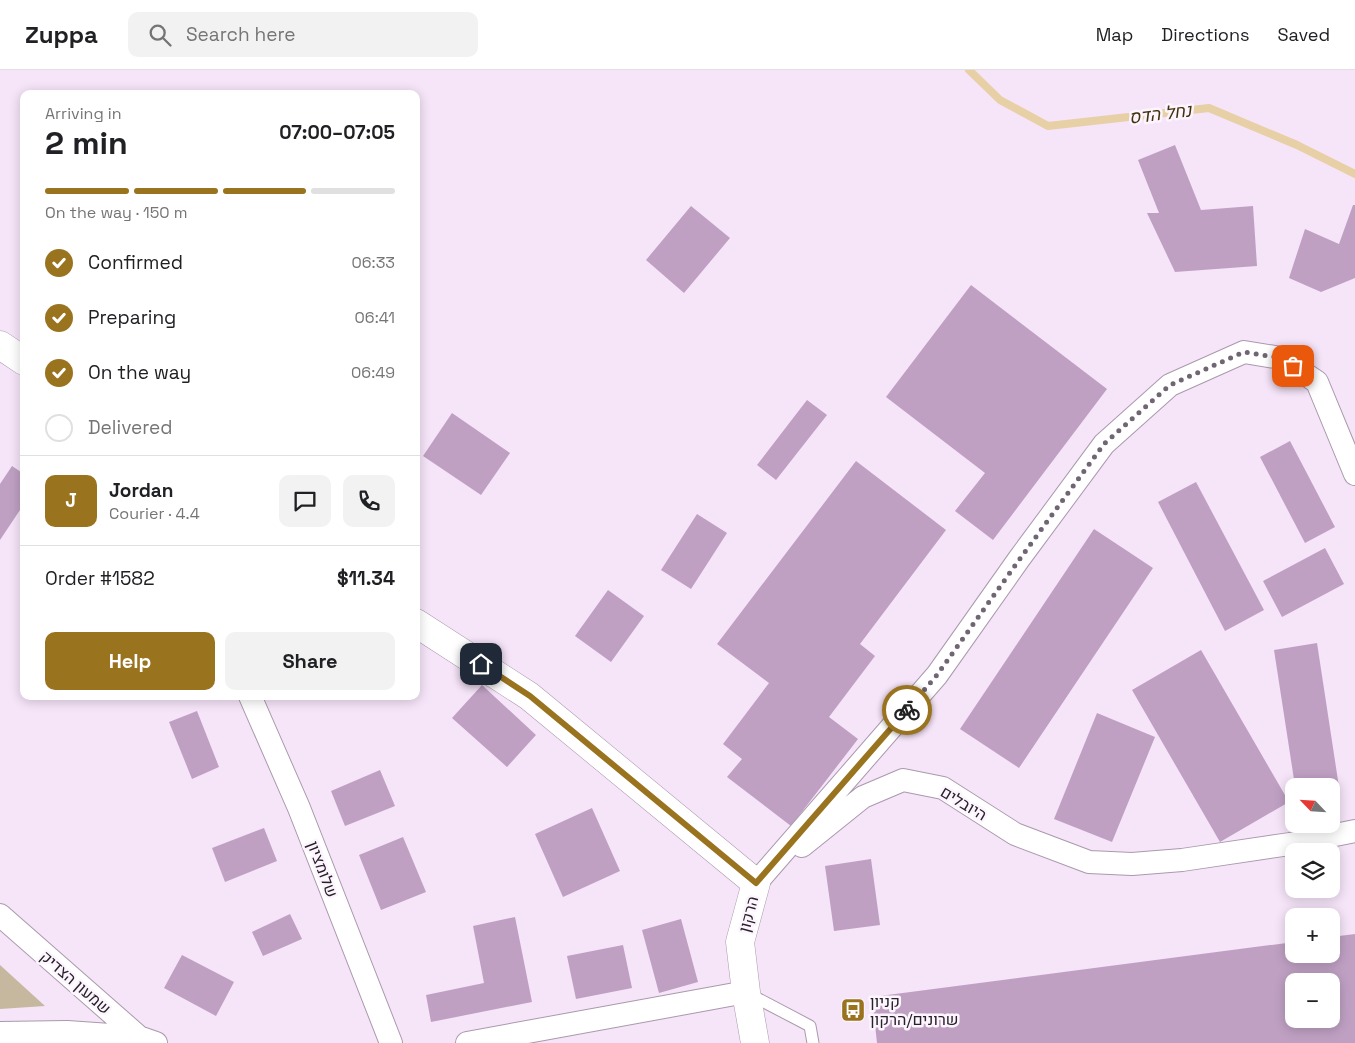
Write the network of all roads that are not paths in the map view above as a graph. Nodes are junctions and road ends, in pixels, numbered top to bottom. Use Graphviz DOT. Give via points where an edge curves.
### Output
graph roads {
  1 [pos="0,345"];
  2 [pos="20,358"];
  3 [pos="1355,474"];
  4 [pos="420,625"];
  5 [pos="252,700"];
  6 [pos="1355,831"];
  7 [pos="756,883"];
  8 [pos="0,916"];
  9 [pos="746,992"];
  10 [pos="0,1033"];
  11 [pos="147,1040"];
  12 [pos="391,1043"];
  13 [pos="467,1043"];
  14 [pos="755,1043"];
  15 [pos="813,1043"];
  1 -- 2 [label="street"];
  3 -- 7 [label="street" via="1317,382 1281,358 1244,352 1170,385 1104,444 937,675"];
  4 -- 7 [label="street, הרקון" via="530,696"];
  5 -- 12 [label="street, שלומציון" via="299,808"];
  6 -- 7 [label="street, היובלים" via="1182,860 1132,864 1089,862 1015,834 943,788 903,780 863,797"];
  7 -- 9 [label="street, הרקון" via="740,942"];
  8 -- 11 [label="street, שמעון הצדיק"];
  9 -- 13 [label="street"];
  9 -- 14 [label="street, הרקון"];
  9 -- 15 [label="lane" via="810,1026"];
  10 -- 11 [label="street" via="67,1032"];
}
